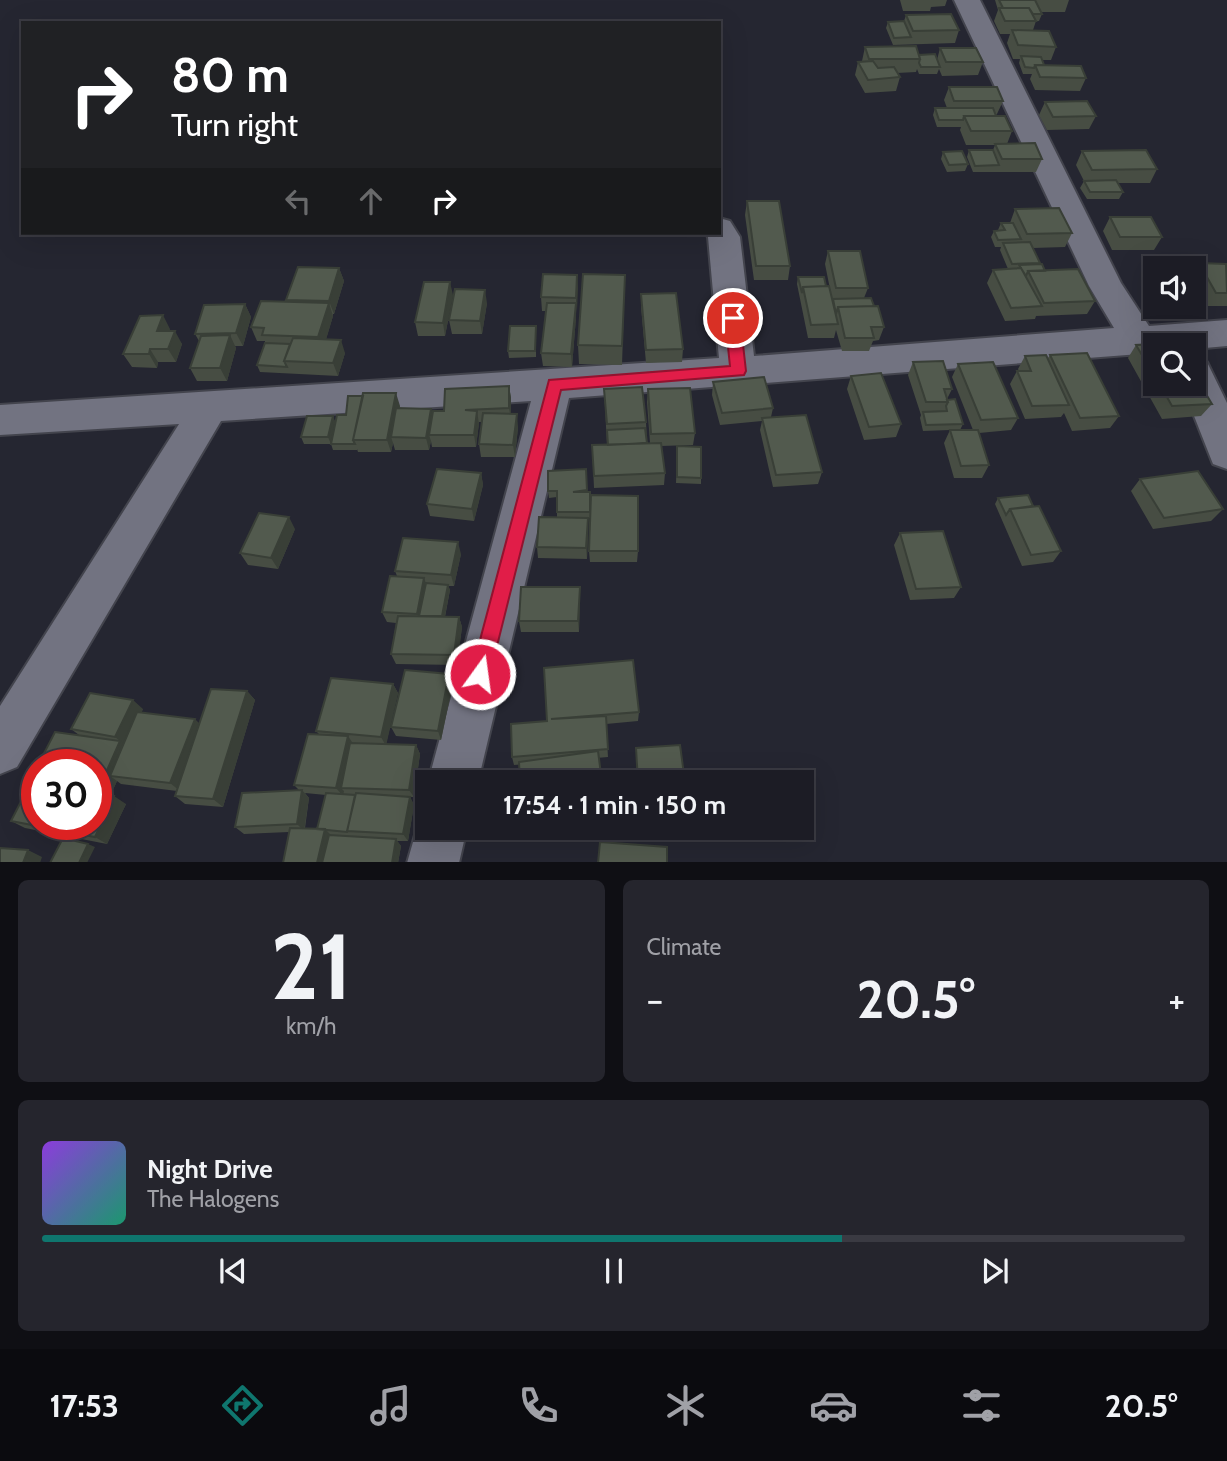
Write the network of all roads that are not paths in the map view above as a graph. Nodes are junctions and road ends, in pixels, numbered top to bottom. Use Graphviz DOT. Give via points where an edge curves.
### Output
graph roads {
  1 [pos="967,0"];
  2 [pos="721,232"];
  3 [pos="1227,332"];
  4 [pos="1156,333"];
  5 [pos="1206,335"];
  6 [pos="1143,343"];
  7 [pos="738,371"];
  8 [pos="554,384"];
  9 [pos="1206,396"];
  10 [pos="210,406"];
  11 [pos="0,420"];
  12 [pos="1227,453"];
  13 [pos="0,750"];
  14 [pos="456,770"];
  15 [pos="439,840"];
  16 [pos="433,862"];
  1 -- 4 [label="street" via="1106,286"];
  2 -- 7 [label="street"];
  3 -- 5 [label="street"];
  6 -- 7 [label="street"];
  7 -- 8 [label="street"];
  8 -- 10 [label="street"];
  8 -- 14 [label="street"];
  9 -- 12 [label="street"];
  10 -- 11 [label="street"];
  10 -- 13 [label="street"];
  15 -- 16 [label="street"];
}
